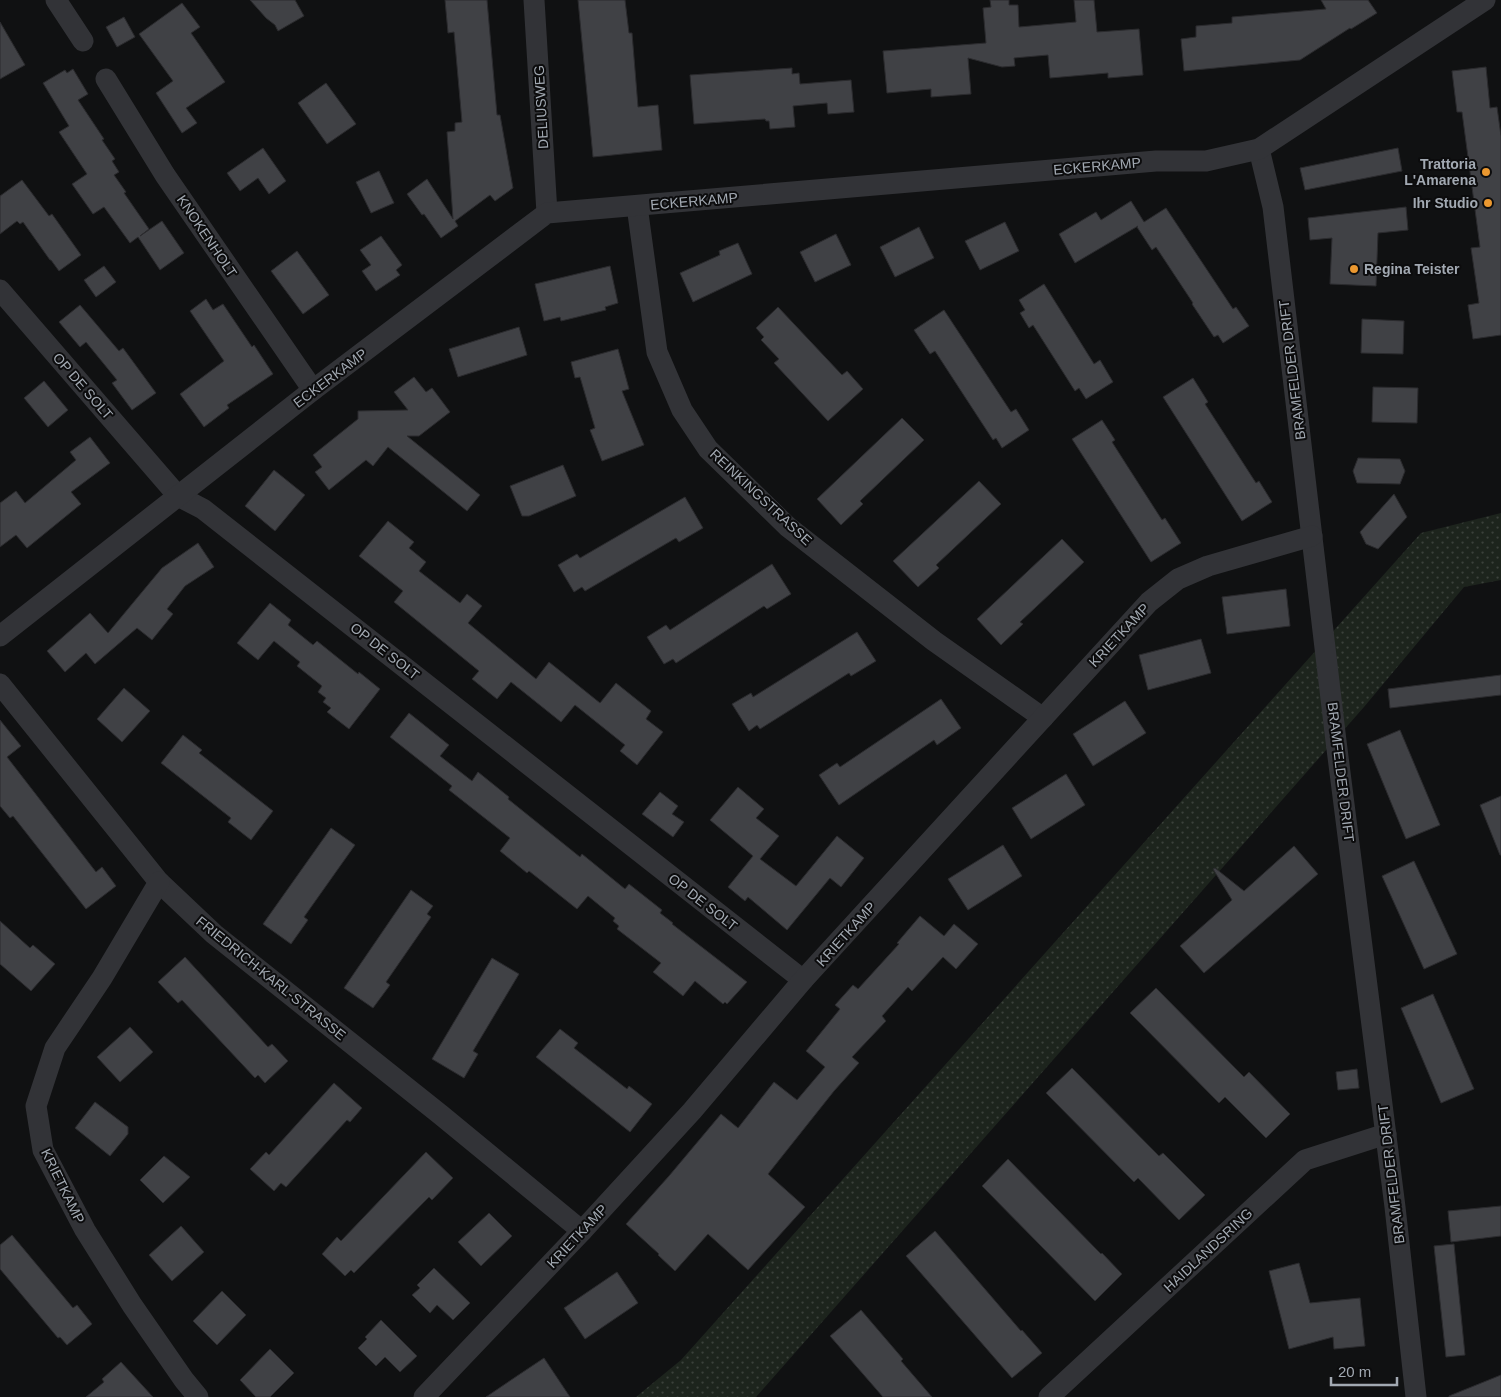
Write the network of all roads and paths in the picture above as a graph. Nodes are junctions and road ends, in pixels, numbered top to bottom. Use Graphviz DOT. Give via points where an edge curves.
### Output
graph roads {
  1 [pos="56,0"];
  2 [pos="534,0"];
  3 [pos="1484,0"];
  4 [pos="83,41"];
  5 [pos="106,78"];
  6 [pos="1259,149"];
  7 [pos="637,206"];
  8 [pos="547,213"];
  9 [pos="0,290"];
  10 [pos="313,390"];
  11 [pos="178,496"];
  12 [pos="1312,536"];
  13 [pos="0,636"];
  14 [pos="0,684"];
  15 [pos="1043,718"];
  16 [pos="159,882"];
  17 [pos="803,980"];
  18 [pos="1386,1134"];
  19 [pos="582,1231"];
  20 [pos="198,1397"];
  21 [pos="424,1397"];
  22 [pos="1049,1397"];
  23 [pos="1416,1397"];
  1 -- 4 [label="street"];
  2 -- 8 [label="street, DELIUSWEG"];
  3 -- 6 [label="street, ECKERKAMP"];
  5 -- 10 [label="street, KNOKENHOLT" via="165,175"];
  6 -- 7 [label="street, ECKERKAMP" via="1206,161 1146,162"];
  6 -- 12 [label="street, BRAMFELDER DRIFT" via="1273,207"];
  7 -- 8 [label="street, ECKERKAMP"];
  7 -- 15 [label="street, REINKINGSTRASSE" via="657,352 682,410 708,449 788,527 934,641"];
  8 -- 10 [label="street, ECKERKAMP"];
  9 -- 11 [label="street, OP DE SOLT"];
  10 -- 11 [label="street, ECKERKAMP"];
  11 -- 13 [label="street, ECKERKAMP"];
  11 -- 17 [label="street, OP DE SOLT" via="203,508"];
  12 -- 15 [label="street, KRIETKAMP" via="1208,566 1178,579 1149,602"];
  12 -- 18 [label="street, BRAMFELDER DRIFT"];
  14 -- 16 [label="street, FRIEDRICH-KARL-STRASSE"];
  15 -- 17 [label="street, KRIETKAMP"];
  16 -- 19 [label="street, FRIEDRICH-KARL-STRASSE" via="214,934"];
  16 -- 20 [label="street, KRIETKAMP" via="102,978 55,1048 36,1106 43,1150 85,1230 132,1305"];
  17 -- 19 [label="street, KRIETKAMP" via="692,1111"];
  18 -- 22 [label="street, HAIDLANDSRING" via="1305,1160"];
  18 -- 23 [label="street, BRAMFELDER DRIFT"];
  19 -- 21 [label="street, KRIETKAMP"];
}
